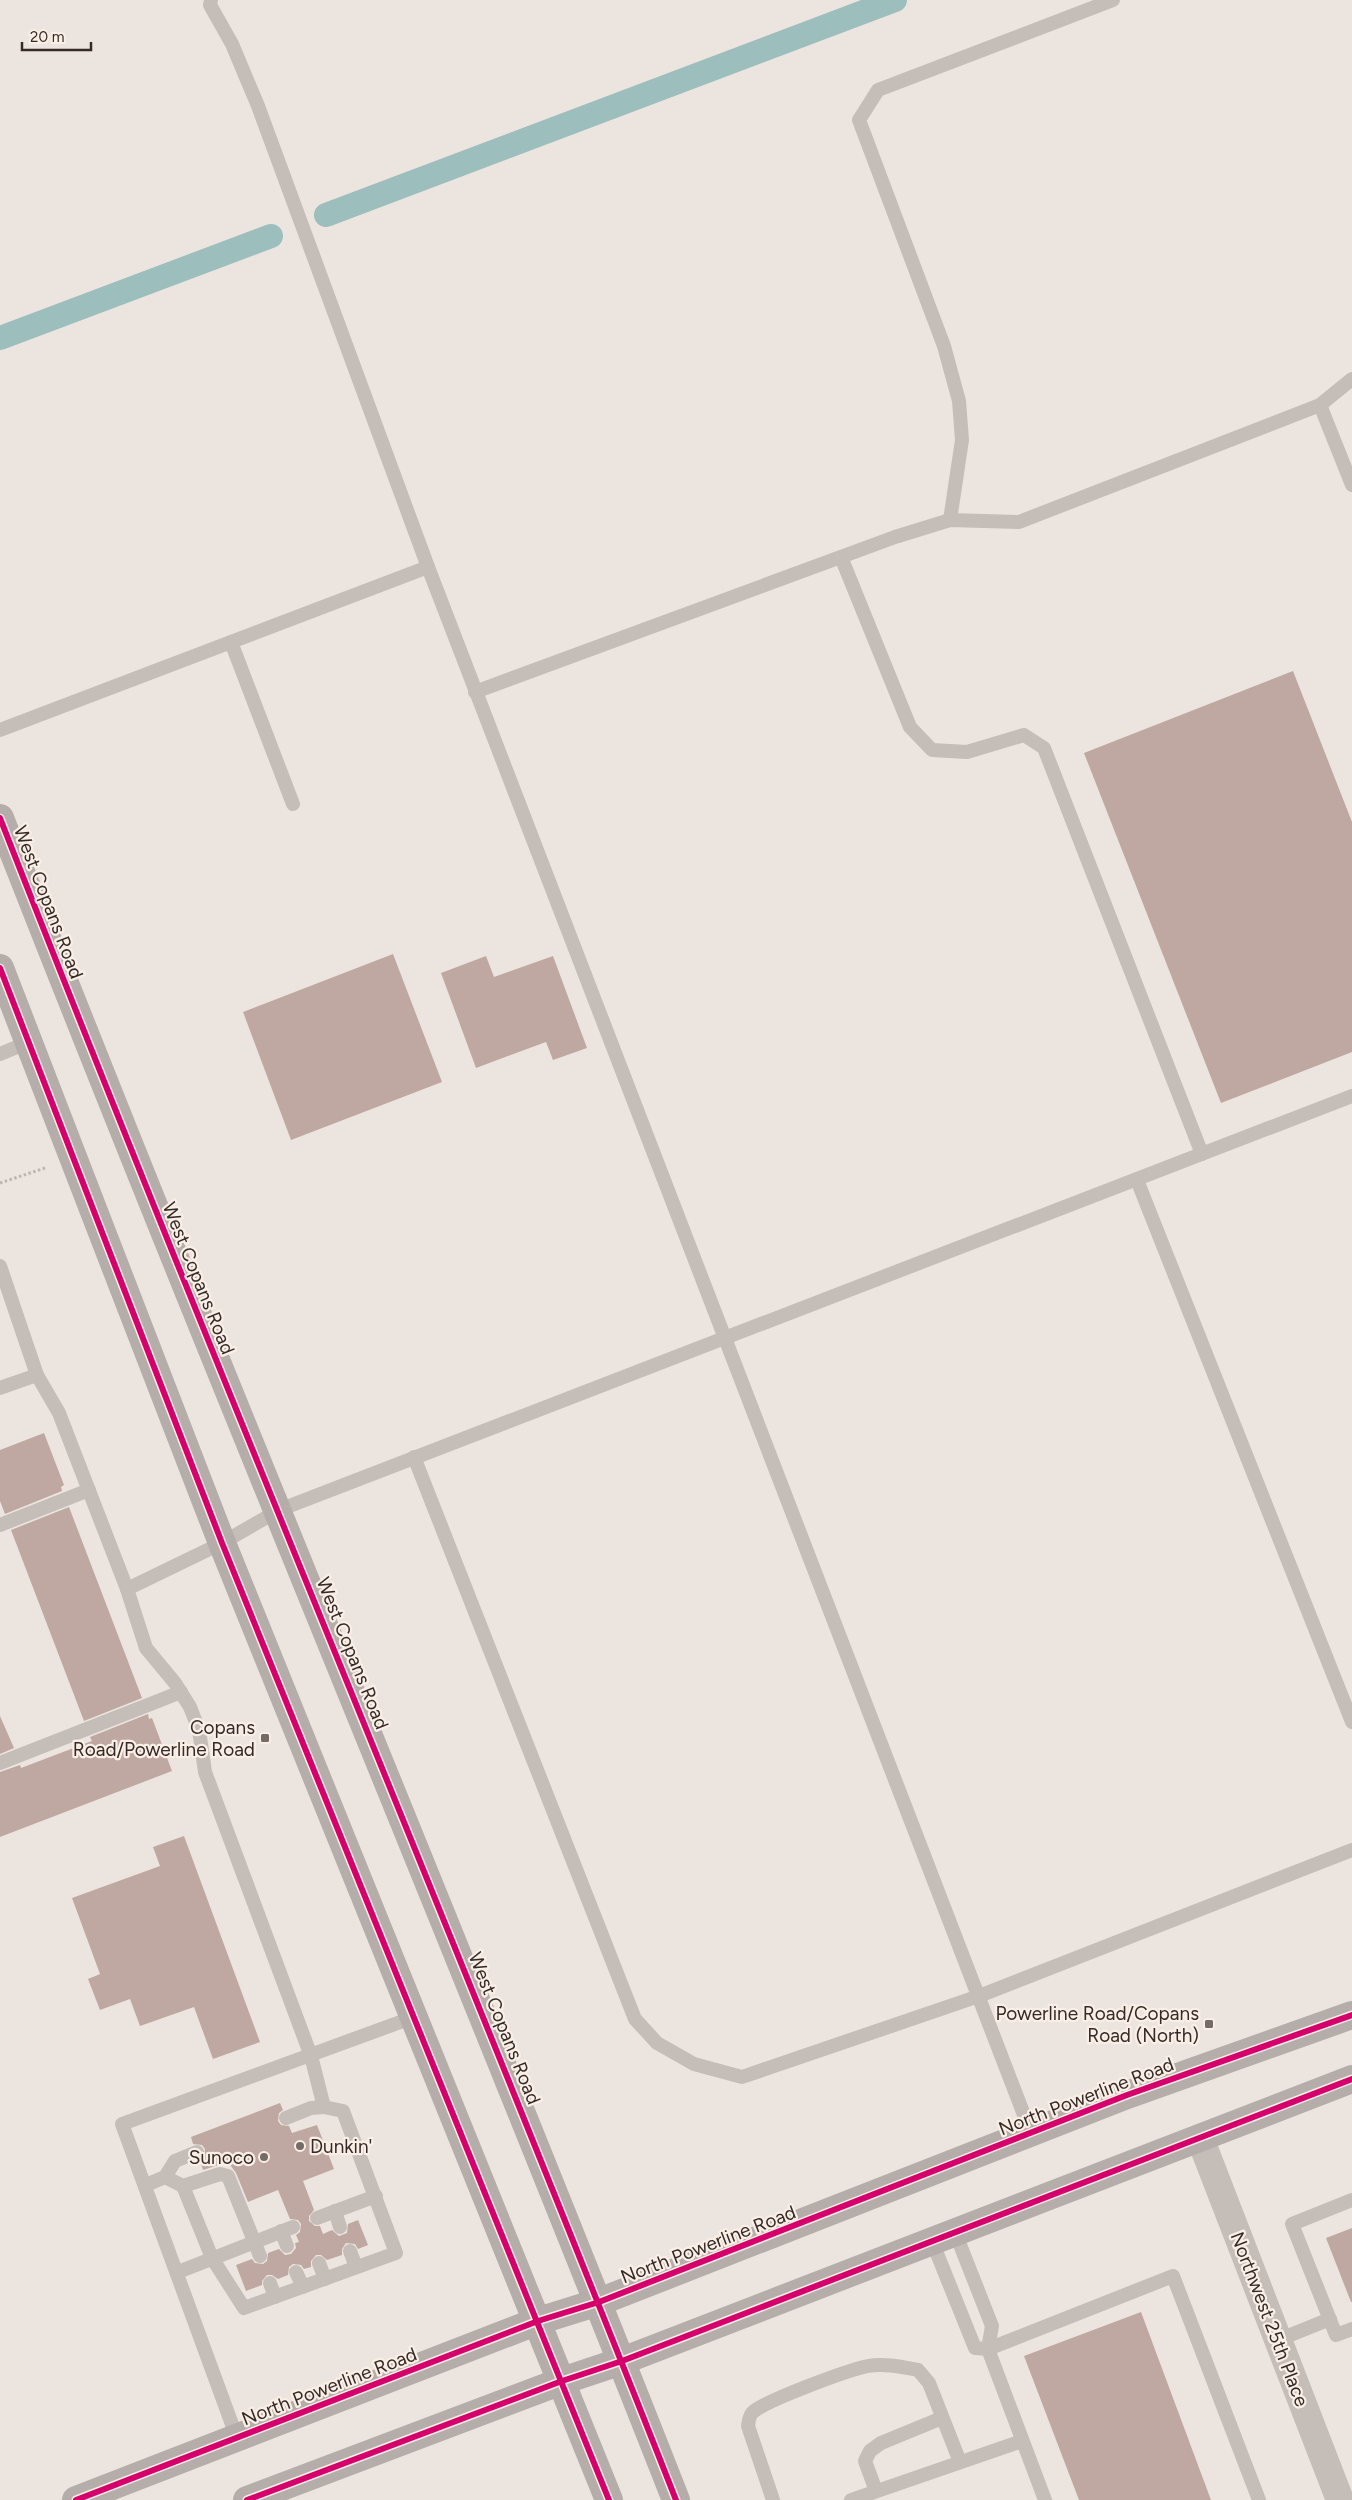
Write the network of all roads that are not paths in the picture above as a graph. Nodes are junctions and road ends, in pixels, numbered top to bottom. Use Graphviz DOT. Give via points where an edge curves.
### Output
graph roads {
  1 [pos="211,0"];
  2 [pos="1113,0"];
  3 [pos="1352,379"];
  4 [pos="1320,405"];
  5 [pos="1352,485"];
  6 [pos="950,520"];
  7 [pos="841,557"];
  8 [pos="428,568"];
  9 [pos="231,642"];
  10 [pos="476,692"];
  11 [pos="0,730"];
  12 [pos="293,804"];
  13 [pos="0,818"];
  14 [pos="0,968"];
  15 [pos="29,1042"];
  16 [pos="0,1054"];
  17 [pos="1352,1096"];
  18 [pos="1202,1154"];
  19 [pos="1137,1180"];
  20 [pos="0,1266"];
  21 [pos="725,1338"];
  22 [pos="37,1375"];
  23 [pos="0,1388"];
  24 [pos="414,1458"];
  25 [pos="89,1490"];
  26 [pos="279,1510"];
  27 [pos="0,1525"];
  28 [pos="222,1543"];
  29 [pos="127,1589"];
  30 [pos="180,1692"];
  31 [pos="1352,1722"];
  32 [pos="0,1762"];
  33 [pos="1352,1850"];
  34 [pos="979,1996"];
  35 [pos="1352,2015"];
  36 [pos="414,2017"];
  37 [pos="311,2056"];
  38 [pos="1352,2080"];
  39 [pos="324,2107"];
  40 [pos="286,2118"];
  41 [pos="1031,2133"];
  42 [pos="1200,2138"];
  43 [pos="196,2152"];
  44 [pos="165,2177"];
  45 [pos="146,2185"];
  46 [pos="183,2186"];
  47 [pos="376,2196"];
  48 [pos="1352,2200"];
  49 [pos="335,2211"];
  50 [pos="316,2218"];
  51 [pos="340,2227"];
  52 [pos="943,2237"];
  53 [pos="255,2242"];
  54 [pos="287,2246"];
  55 [pos="350,2252"];
  56 [pos="260,2256"];
  57 [pos="212,2258"];
  58 [pos="319,2264"];
  59 [pos="356,2267"];
  60 [pos="178,2272"];
  61 [pos="296,2272"];
  62 [pos="325,2279"];
  63 [pos="270,2282"];
  64 [pos="303,2287"];
  65 [pos="275,2297"];
  66 [pos="599,2302"];
  67 [pos="1330,2319"];
  68 [pos="538,2321"];
  69 [pos="1351,2331"];
  70 [pos="1278,2340"];
  71 [pos="988,2349"];
  72 [pos="622,2361"];
  73 [pos="562,2381"];
  74 [pos="942,2418"];
  75 [pos="237,2438"];
  76 [pos="1022,2441"];
  77 [pos="960,2462"];
  78 [pos="291,2492"];
  79 [pos="876,2492"];
  80 [pos="1341,2498"];
  81 [pos="857,2499"];
  82 [pos="76,2500"];
  83 [pos="247,2500"];
  84 [pos="609,2500"];
  85 [pos="676,2500"];
  86 [pos="773,2500"];
  87 [pos="1045,2500"];
  88 [pos="1259,2500"];
  1 -- 8 [label="lane" via="210,5 232,44 258,106"];
  2 -- 6 [label="lane" via="878,90 859,120 944,346 959,401 962,440"];
  3 -- 4 [label="lane"];
  4 -- 5 [label="lane"];
  4 -- 6 [label="lane" via="1019,522"];
  6 -- 7 [label="lane"];
  7 -- 10 [label="lane"];
  7 -- 18 [label="lane" via="910,727 932,750 967,752 1024,735 1044,748"];
  8 -- 9 [label="lane"];
  8 -- 10 [label="lane"];
  9 -- 11 [label="lane"];
  9 -- 12 [label="lane"];
  10 -- 21 [label="lane"];
  13 -- 26 [label="main road, West Copans Road" via="129,1148"];
  14 -- 15 [label="main road"];
  15 -- 16 [label="lane"];
  15 -- 28 [label="main road"];
  17 -- 18 [label="lane"];
  18 -- 19 [label="lane"];
  19 -- 21 [label="lane"];
  19 -- 31 [label="lane"];
  20 -- 22 [label="lane"];
  21 -- 24 [label="lane"];
  21 -- 34 [label="lane"];
  22 -- 23 [label="lane"];
  22 -- 25 [label="lane" via="59,1414"];
  24 -- 26 [label="lane"];
  24 -- 34 [label="lane" via="635,2019 657,2043 694,2064 742,2077"];
  25 -- 27 [label="lane"];
  25 -- 29 [label="lane"];
  26 -- 28 [label="lane"];
  26 -- 66 [label="main road, West Copans Road"];
  28 -- 29 [label="lane"];
  28 -- 36 [label="main road"];
  29 -- 30 [label="lane" via="146,1648"];
  30 -- 32 [label="lane"];
  30 -- 37 [label="lane" via="190,1706 199,1730 205,1772"];
  33 -- 34 [label="lane"];
  34 -- 41 [label="lane"];
  35 -- 41 [label="main road, North Powerline Road" via="1127,2095"];
  36 -- 37 [label="lane"];
  36 -- 68 [label="main road"];
  37 -- 39 [label="lane"];
  37 -- 45 [label="lane" via="122,2124"];
  38 -- 42 [label="main road"];
  39 -- 40 [label="lane" via="311,2108"];
  39 -- 47 [label="lane" via="343,2112"];
  41 -- 66 [label="main road, North Powerline Road"];
  42 -- 52 [label="main road"];
  42 -- 70 [label="street, Northwest 25th Place"];
  43 -- 44 [label="lane" via="175,2161"];
  44 -- 45 [label="lane"];
  44 -- 46 [label="lane"];
  45 -- 60 [label="lane"];
  46 -- 53 [label="lane" via="220,2174 228,2176"];
  46 -- 57 [label="lane"];
  47 -- 49 [label="lane"];
  47 -- 59 [label="lane" via="396,2253"];
  48 -- 67 [label="lane" via="1292,2224"];
  49 -- 50 [label="lane"];
  49 -- 51 [label="lane"];
  52 -- 71 [label="lane" via="992,2326"];
  52 -- 71 [label="lane" via="975,2348"];
  52 -- 72 [label="main road"];
  53 -- 54 [label="lane" via="287,2229"];
  53 -- 56 [label="lane"];
  53 -- 57 [label="lane"];
  55 -- 59 [label="lane"];
  57 -- 60 [label="lane"];
  57 -- 65 [label="lane" via="244,2308"];
  58 -- 62 [label="lane"];
  59 -- 62 [label="lane"];
  60 -- 75 [label="lane"];
  61 -- 64 [label="lane"];
  62 -- 64 [label="lane"];
  63 -- 65 [label="lane"];
  64 -- 65 [label="lane"];
  66 -- 68 [label="main road, North Powerline Road"];
  66 -- 72 [label="main road, West Copans Road"];
  67 -- 69 [label="lane" via="1336,2334"];
  67 -- 70 [label="lane"];
  68 -- 73 [label="main road"];
  68 -- 75 [label="main road, North Powerline Road"];
  70 -- 80 [label="street, Northwest 25th Place"];
  71 -- 76 [label="lane"];
  71 -- 88 [label="lane" via="1173,2276"];
  72 -- 73 [label="main road"];
  72 -- 85 [label="main road, West Copans Road"];
  73 -- 78 [label="main road"];
  73 -- 84 [label="main road"];
  74 -- 77 [label="lane"];
  74 -- 79 [label="lane" via="881,2443 870,2451 865,2461"];
  74 -- 86 [label="lane" via="929,2383 918,2370 891,2366 868,2366 761,2406 750,2414 748,2426"];
  75 -- 82 [label="main road, North Powerline Road"];
  76 -- 77 [label="lane"];
  76 -- 87 [label="lane"];
  77 -- 79 [label="lane"];
  78 -- 83 [label="main road"];
  79 -- 81 [label="lane"];
}
